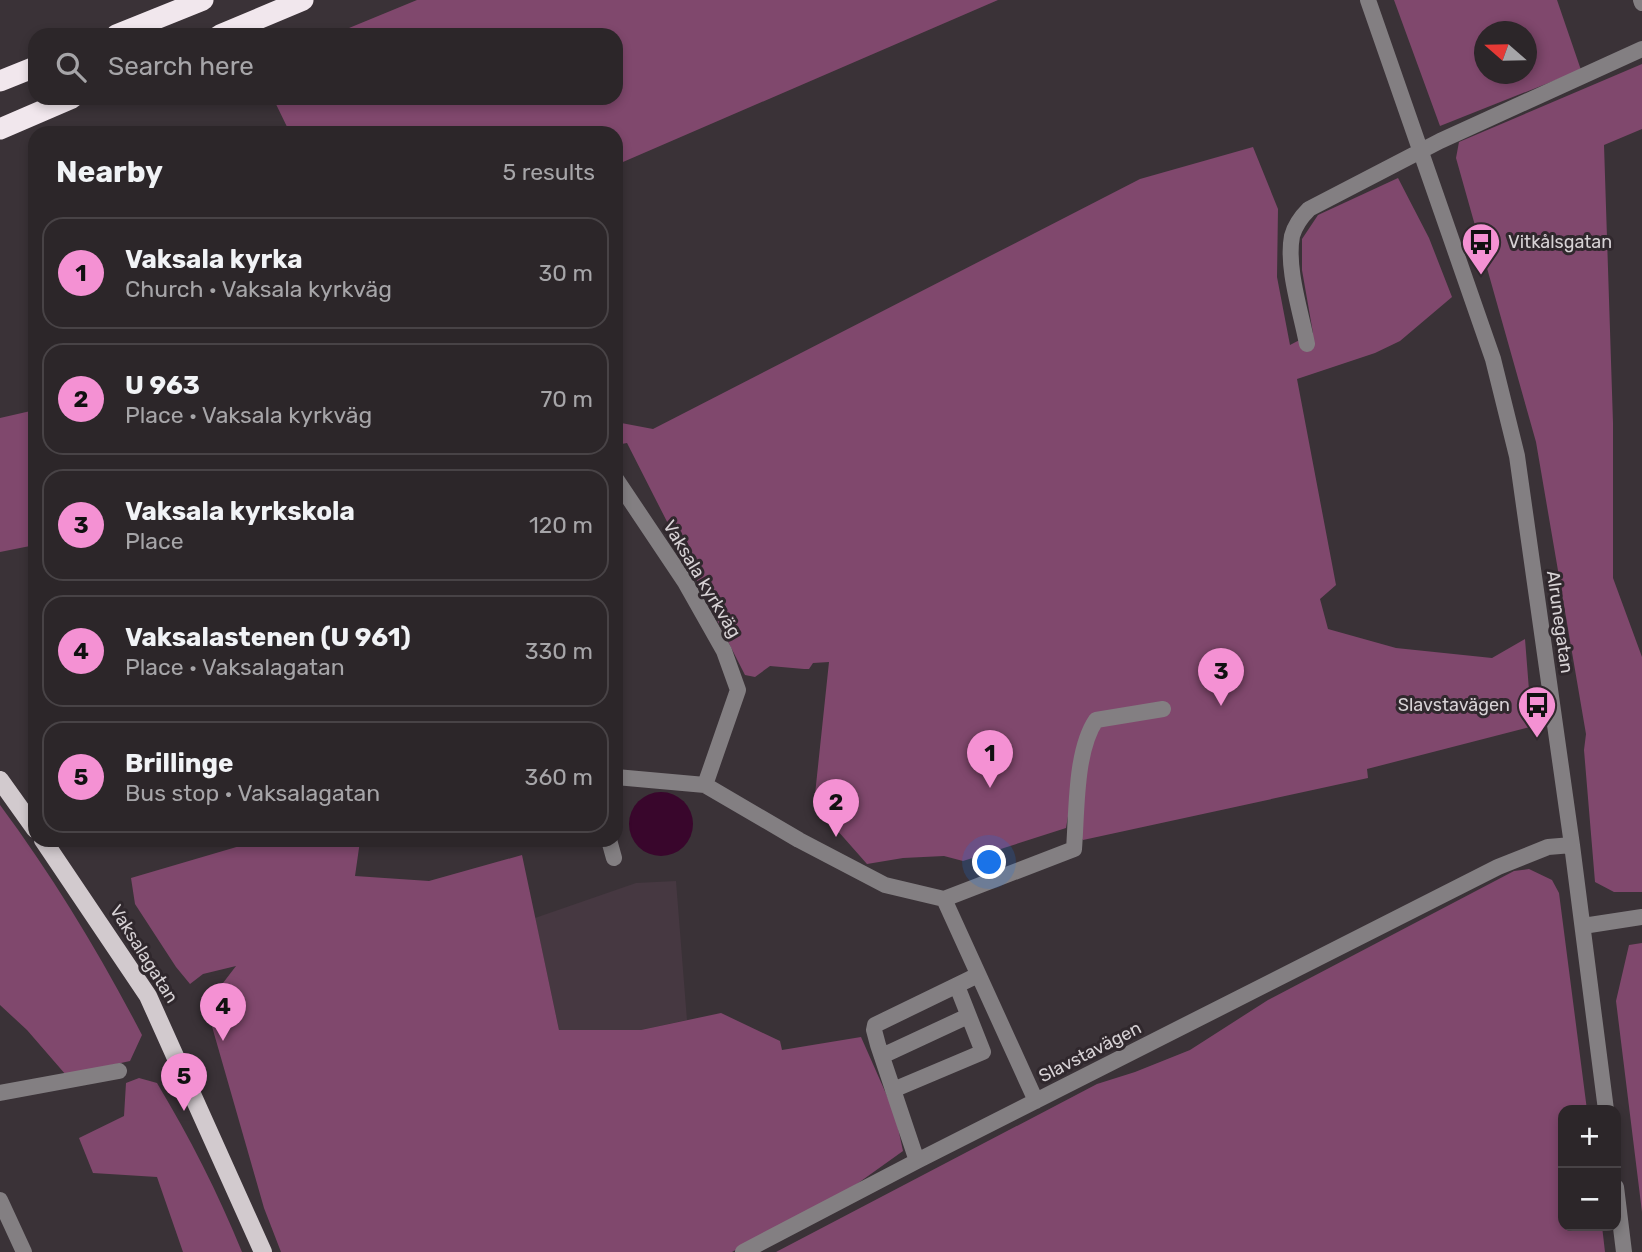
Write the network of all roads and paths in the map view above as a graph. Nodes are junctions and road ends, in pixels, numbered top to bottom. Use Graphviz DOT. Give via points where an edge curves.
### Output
graph roads {
  1 [pos="203,0"];
  2 [pos="303,0"];
  3 [pos="1368,0"];
  4 [pos="133,28"];
  5 [pos="237,28"];
  6 [pos="1642,49"];
  7 [pos="28,70"];
  8 [pos="0,81"];
  9 [pos="56,105"];
  10 [pos="0,129"];
  11 [pos="1422,150"];
  12 [pos="1307,344"];
  13 [pos="623,489"];
  14 [pos="1163,709"];
  15 [pos="623,778"];
  16 [pos="0,780"];
  17 [pos="705,785"];
  18 [pos="28,818"];
  19 [pos="1572,845"];
  20 [pos="48,847"];
  21 [pos="611,847"];
  22 [pos="614,858"];
  23 [pos="944,899"];
  24 [pos="1642,917"];
  25 [pos="1583,926"];
  26 [pos="978,975"];
  27 [pos="957,986"];
  28 [pos="968,1016"];
  29 [pos="882,1056"];
  30 [pos="119,1071"];
  31 [pos="893,1090"];
  32 [pos="0,1093"];
  33 [pos="1037,1101"];
  34 [pos="1605,1105"];
  35 [pos="917,1161"];
  36 [pos="0,1200"];
  37 [pos="1621,1228"];
  38 [pos="24,1252"];
  39 [pos="263,1252"];
  40 [pos="743,1252"];
  41 [pos="1624,1252"];
  1 -- 4 [label="highway"];
  2 -- 5 [label="highway"];
  3 -- 11 [label="street, Alrunegatan"];
  6 -- 11 [label="street"];
  7 -- 8 [label="highway"];
  9 -- 10 [label="highway"];
  11 -- 12 [label="street" via="1310,209 1300,219 1291,256"];
  11 -- 19 [label="street, Alrunegatan" via="1493,359 1517,456"];
  13 -- 17 [label="street, Vaksala kyrkväg" via="685,582 724,651 738,690"];
  14 -- 23 [label="street" via="1096,720 1088,733 1074,849"];
  15 -- 17 [label="street"];
  16 -- 18 [label="main road"];
  17 -- 23 [label="street" via="885,885"];
  19 -- 25 [label="street, Alrunegatan"];
  19 -- 33 [label="street, Slavstavägen" via="1548,847 1498,867"];
  20 -- 39 [label="main road, Vaksalagatan" via="148,996"];
  21 -- 22 [label="street"];
  23 -- 26 [label="street"];
  24 -- 25 [label="street"];
  25 -- 34 [label="street, Alrunegatan"];
  26 -- 27 [label="street"];
  26 -- 33 [label="street"];
  27 -- 28 [label="street"];
  27 -- 29 [label="street" via="875,1026"];
  28 -- 29 [label="street"];
  28 -- 31 [label="street" via="983,1052"];
  29 -- 31 [label="street"];
  30 -- 32 [label="street"];
  31 -- 35 [label="street"];
  33 -- 35 [label="street, Slavstavägen"];
  35 -- 40 [label="street, Slavstavägen"];
  36 -- 38 [label="street"];
  37 -- 41 [label="street"];
}
